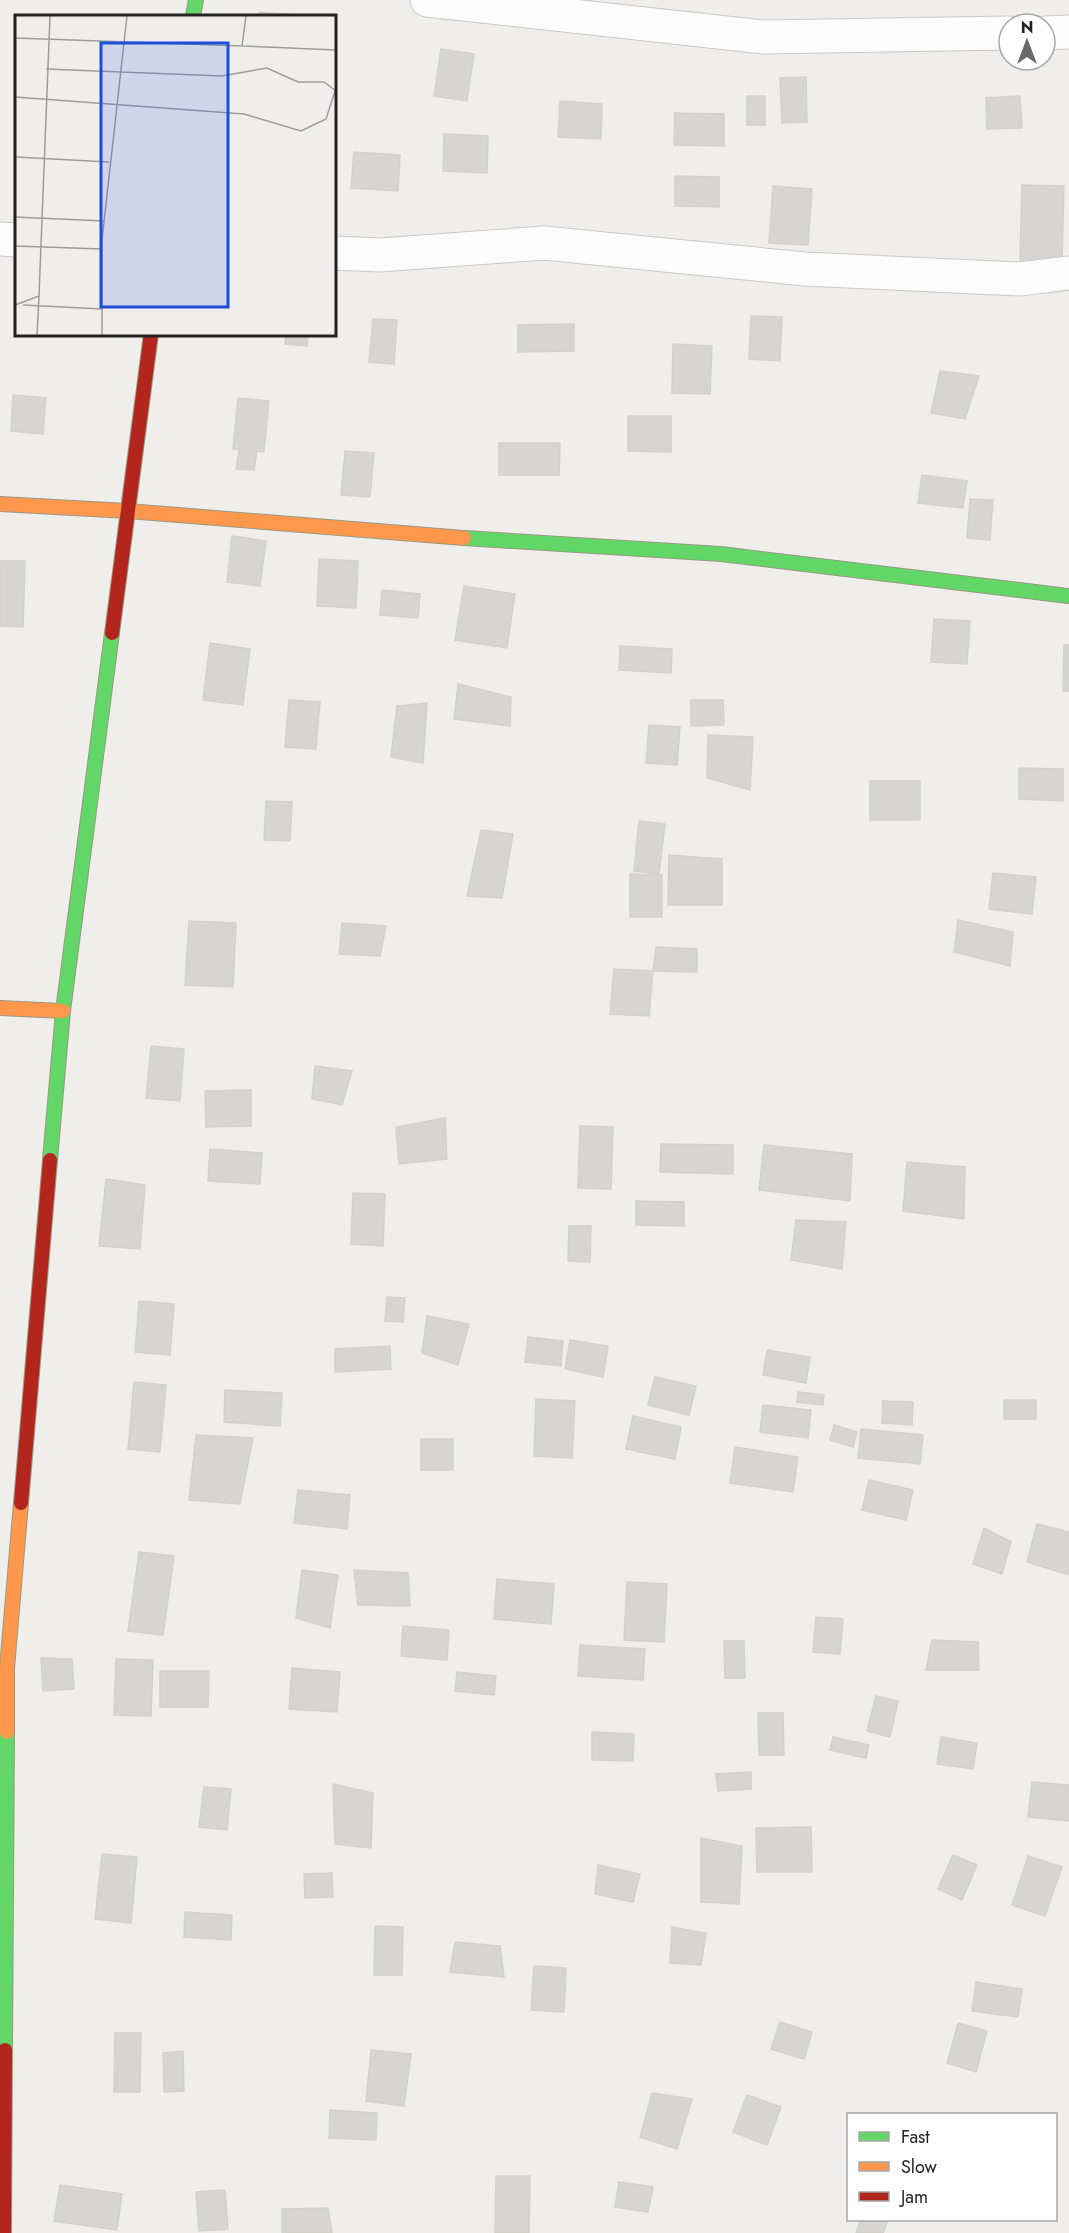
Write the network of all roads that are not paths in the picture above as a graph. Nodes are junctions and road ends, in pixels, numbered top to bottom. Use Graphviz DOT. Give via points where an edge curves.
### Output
graph roads {
  1 [pos="196,0"];
  2 [pos="427,0"];
  3 [pos="193,15"];
  4 [pos="997,33"];
  5 [pos="0,239"];
  6 [pos="15,240"];
  7 [pos="336,253"];
  8 [pos="1069,273"];
  9 [pos="152,336"];
  10 [pos="0,504"];
  11 [pos="128,511"];
  12 [pos="1069,596"];
  13 [pos="0,1008"];
  14 [pos="63,1011"];
  15 [pos="10,1510"];
  16 [pos="3,1744"];
  17 [pos="4,2233"];
  1 -- 3 [label="street"];
  2 -- 4 [label="street" via="764,37"];
  5 -- 6 [label="street"];
  7 -- 8 [label="street" via="380,255 544,243 805,269 1020,279"];
  9 -- 11 [label="street"];
  10 -- 11 [label="street"];
  11 -- 12 [label="street" via="382,533 721,554"];
  11 -- 14 [label="street"];
  13 -- 14 [label="street"];
  14 -- 15 [label="street"];
  15 -- 16 [label="street"];
  16 -- 17 [label="street"];
}
